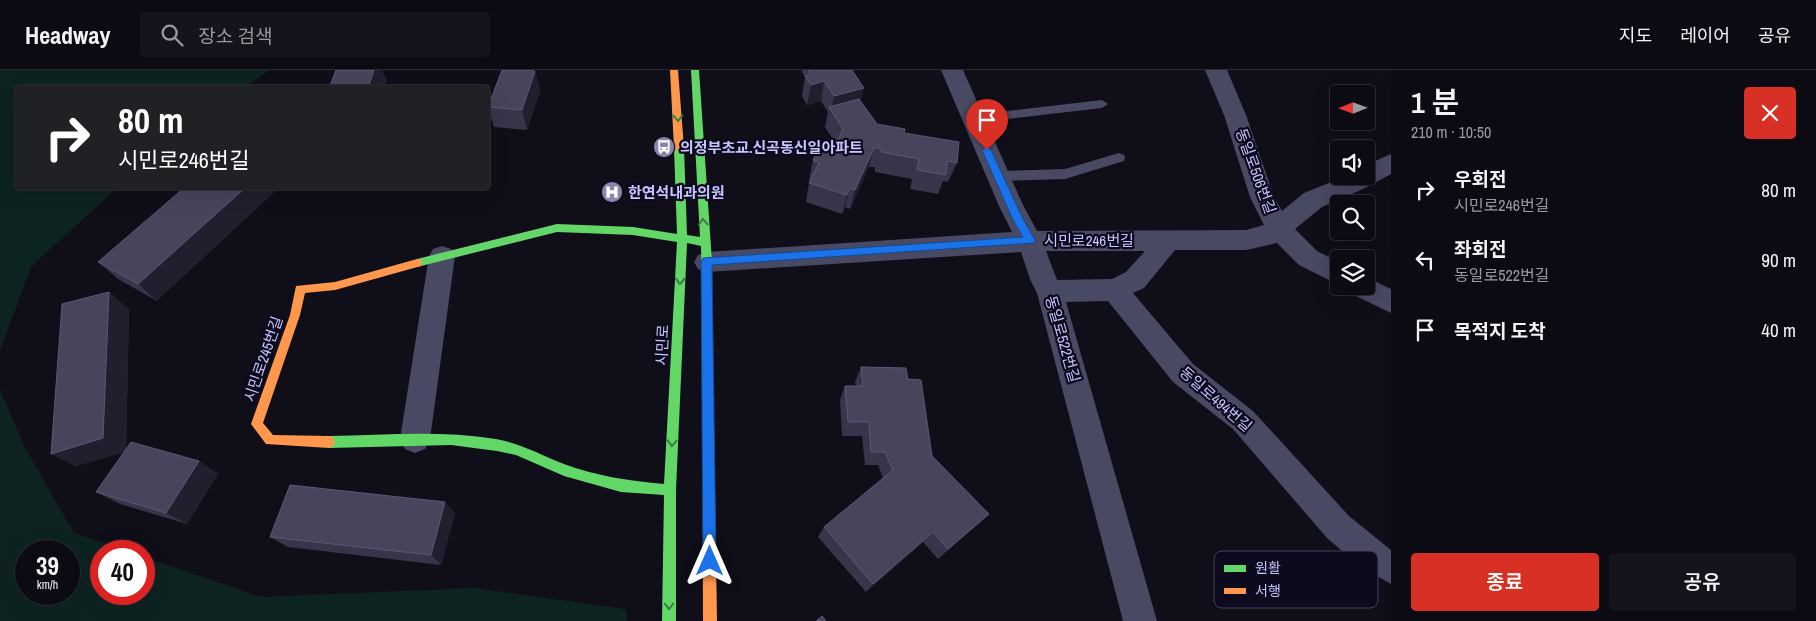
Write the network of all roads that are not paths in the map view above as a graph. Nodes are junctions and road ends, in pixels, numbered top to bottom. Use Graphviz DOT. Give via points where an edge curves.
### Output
graph roads {
  1 [pos="674,70"];
  2 [pos="696,70"];
  3 [pos="952,70"];
  4 [pos="1216,70"];
  5 [pos="1102,104"];
  6 [pos="973,119"];
  7 [pos="1119,158"];
  8 [pos="1391,163"];
  9 [pos="998,176"];
  10 [pos="1278,228"];
  11 [pos="682,238"];
  12 [pos="1030,240"];
  13 [pos="1169,240"];
  14 [pos="706,252"];
  15 [pos="442,256"];
  16 [pos="1330,269"];
  17 [pos="1115,290"];
  18 [pos="1050,291"];
  19 [pos="1375,293"];
  20 [pos="1391,302"];
  21 [pos="415,439"];
  22 [pos="670,490"];
  23 [pos="1366,551"];
  24 [pos="1378,560"];
  25 [pos="1391,568"];
  26 [pos="669,621"];
  27 [pos="710,621"];
  28 [pos="1140,621"];
  1 -- 11 [label="street, 시민로, one-way"];
  14 -- 2 [label="street, one-way"];
  3 -- 6 [label="street, 동일로522번길"];
  4 -- 10 [label="street, 동일로506번길" via="1262,196"];
  5 -- 6 [label="lane"];
  6 -- 9 [label="street, 동일로522번길"];
  7 -- 9 [label="lane" via="1065,174"];
  8 -- 10 [label="street, 시민로246번길" via="1313,200"];
  9 -- 12 [label="street, 동일로522번길"];
  10 -- 13 [label="street, 시민로246번길" via="1268,236 1246,240"];
  10 -- 16 [label="street, 동일로506번길" via="1308,258"];
  11 -- 14 [label="street, 시민로245번길"];
  11 -- 15 [label="street, 시민로245번길" via="633,230 558,228"];
  11 -- 22 [label="street, 시민로, one-way"];
  12 -- 13 [label="street, 시민로246번길"];
  12 -- 14 [label="street, 시민로246번길"];
  12 -- 18 [label="street, 동일로522번길"];
  13 -- 17 [label="street" via="1135,280"];
  14 -- 27 [label="street"];
  15 -- 21 [label="street"];
  15 -- 21 [label="street, 시민로245번길" via="335,286 300,289 295,315 257,424 270,440"];
  17 -- 18 [label="street"];
  17 -- 23 [label="street, 동일로494번길" via="1183,373 1242,420 1338,526"];
  18 -- 28 [label="street, 동일로522번길"];
  19 -- 20 [label="street"];
  21 -- 22 [label="street, 시민로245번길" via="451,439 497,445 564,470 621,486"];
  22 -- 26 [label="street, 시민로, one-way"];
  24 -- 25 [label="street, 동일로494번길"];
}
